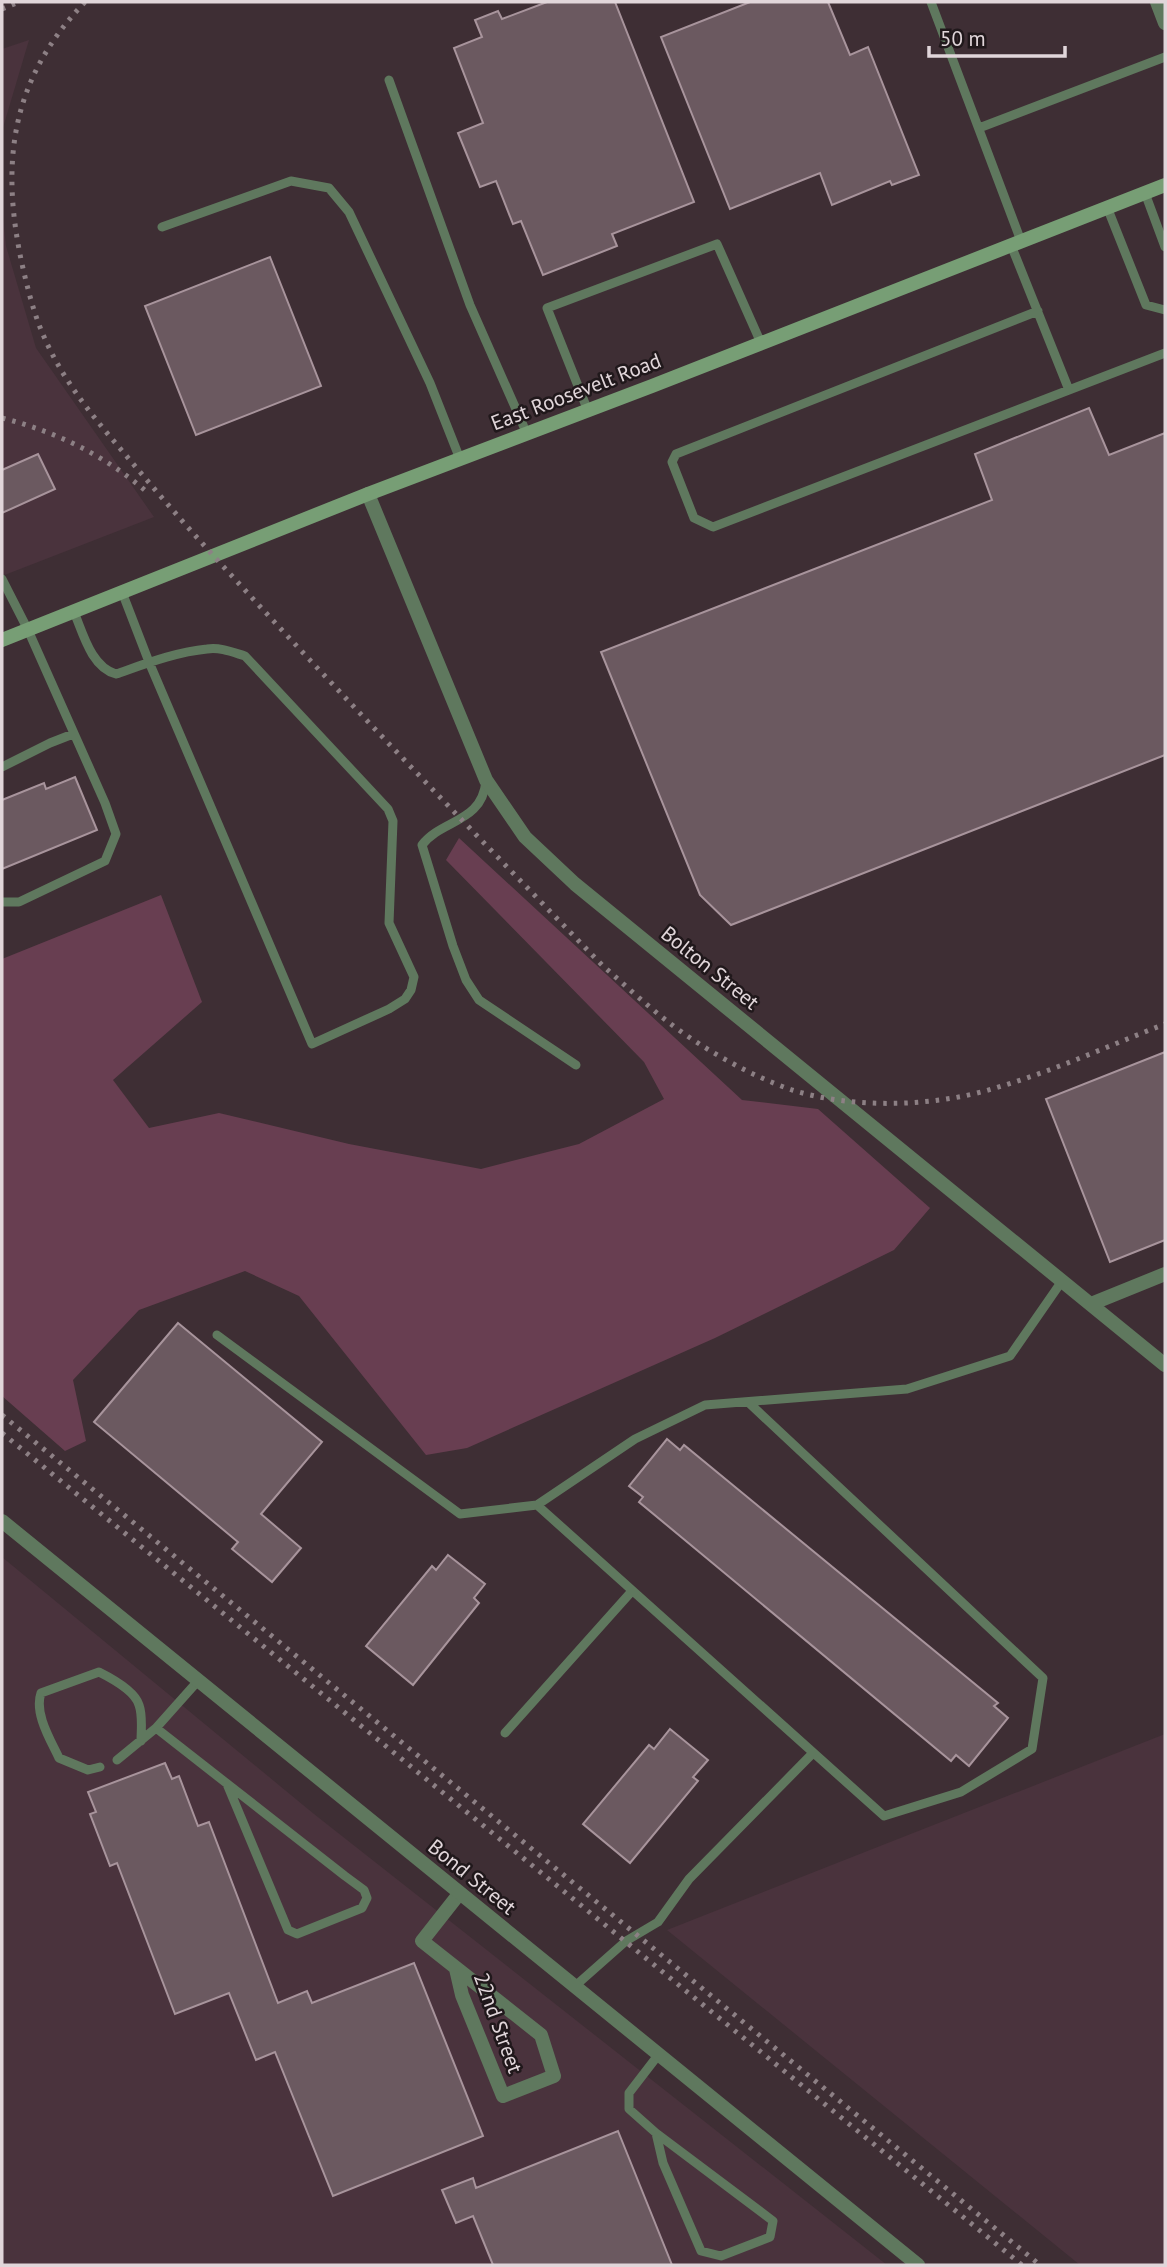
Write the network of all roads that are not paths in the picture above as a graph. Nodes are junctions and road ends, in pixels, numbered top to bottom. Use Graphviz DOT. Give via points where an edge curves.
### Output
graph roads {
  1 [pos="931,2"];
  2 [pos="1157,2"];
  3 [pos="1165,23"];
  4 [pos="1165,57"];
  5 [pos="389,80"];
  6 [pos="979,128"];
  7 [pos="1165,185"];
  8 [pos="1144,193"];
  9 [pos="1107,207"];
  10 [pos="162,227"];
  11 [pos="1016,243"];
  12 [pos="1165,247"];
  13 [pos="1165,310"];
  14 [pos="1038,311"];
  15 [pos="761,342"];
  16 [pos="1165,353"];
  17 [pos="1069,390"];
  18 [pos="588,411"];
  19 [pos="527,434"];
  20 [pos="460,459"];
  21 [pos="368,494"];
  22 [pos="2,579"];
  23 [pos="122,592"];
  24 [pos="74,611"];
  25 [pos="28,630"];
  26 [pos="2,640"];
  27 [pos="149,662"];
  28 [pos="73,734"];
  29 [pos="2,767"];
  30 [pos="486,780"];
  31 [pos="2,902"];
  32 [pos="576,1065"];
  33 [pos="1165,1274"];
  34 [pos="1062,1280"];
  35 [pos="1091,1304"];
  36 [pos="217,1335"];
  37 [pos="1165,1365"];
  38 [pos="748,1402"];
  39 [pos="537,1505"];
  40 [pos="2,1521"];
  41 [pos="632,1591"];
  42 [pos="197,1682"];
  43 [pos="156,1728"];
  44 [pos="505,1733"];
  45 [pos="141,1741"];
  46 [pos="813,1753"];
  47 [pos="117,1760"];
  48 [pos="100,1767"];
  49 [pos="227,1784"];
  50 [pos="460,1894"];
  51 [pos="456,1969"];
  52 [pos="574,1987"];
  53 [pos="659,2054"];
  54 [pos="656,2133"];
  55 [pos="918,2265"];
  1 -- 6 [label="lane"];
  2 -- 3 [label="street"];
  4 -- 6 [label="lane"];
  5 -- 19 [label="lane" via="470,305"];
  6 -- 11 [label="lane"];
  7 -- 8 [label="main road, East Roosevelt Road"];
  8 -- 9 [label="main road, East Roosevelt Road"];
  8 -- 12 [label="lane"];
  9 -- 11 [label="main road, East Roosevelt Road"];
  9 -- 13 [label="lane" via="1146,306"];
  10 -- 20 [label="lane" via="291,181 329,188 349,212 430,383"];
  11 -- 14 [label="lane"];
  11 -- 15 [label="main road, East Roosevelt Road"];
  14 -- 17 [label="lane"];
  14 -- 17 [label="lane" via="676,454 672,462 694,519 713,527"];
  15 -- 18 [label="main road, East Roosevelt Road"];
  15 -- 18 [label="lane" via="717,244 547,308"];
  16 -- 17 [label="lane"];
  18 -- 19 [label="main road, East Roosevelt Road"];
  19 -- 20 [label="main road, East Roosevelt Road"];
  20 -- 21 [label="main road, East Roosevelt Road"];
  21 -- 23 [label="main road, East Roosevelt Road"];
  21 -- 30 [label="street, Bolton Street"];
  22 -- 25 [label="lane"];
  23 -- 24 [label="main road, East Roosevelt Road"];
  23 -- 27 [label="lane"];
  24 -- 25 [label="main road, East Roosevelt Road"];
  24 -- 27 [label="lane" via="102,668 116,674"];
  25 -- 26 [label="main road, East Roosevelt Road"];
  25 -- 28 [label="lane"];
  27 -- 27 [label="lane" via="208,648 245,656 388,809 393,821 389,923 414,978 405,999 313,1044"];
  28 -- 29 [label="lane"];
  28 -- 31 [label="lane" via="116,834 105,860 19,902"];
  30 -- 32 [label="lane" via="475,809 430,835 422,845 439,905 466,980 479,1000"];
  30 -- 34 [label="street, Bolton Street" via="525,837 575,884"];
  33 -- 35 [label="street"];
  34 -- 35 [label="street, Bolton Street"];
  34 -- 38 [label="lane" via="1010,1356 907,1390"];
  35 -- 37 [label="street, Bolton Street"];
  36 -- 39 [label="lane" via="460,1514"];
  38 -- 39 [label="lane" via="705,1405 635,1439"];
  38 -- 46 [label="lane" via="1043,1678 1032,1749 961,1792 884,1816"];
  39 -- 41 [label="lane"];
  40 -- 42 [label="street, Bond Street"];
  41 -- 44 [label="lane"];
  41 -- 46 [label="lane"];
  42 -- 43 [label="lane"];
  42 -- 50 [label="street, Bond Street"];
  43 -- 45 [label="lane"];
  43 -- 49 [label="lane"];
  45 -- 47 [label="lane"];
  45 -- 48 [label="lane" via="137,1700 99,1672 41,1693 40,1711 59,1758 88,1770"];
  46 -- 52 [label="lane" via="689,1879 658,1922 626,1941"];
  49 -- 49 [label="lane" via="364,1890 368,1898 362,1908 297,1934 288,1930"];
  50 -- 51 [label="street, 22nd Street" via="422,1941"];
  50 -- 52 [label="street, Bond Street"];
  51 -- 51 [label="street, 22nd Street" via="541,2035 554,2076 503,2096"];
  52 -- 53 [label="street, Bond Street"];
  53 -- 54 [label="lane" via="629,2093 629,2109"];
  53 -- 55 [label="street, Bond Street"];
  54 -- 54 [label="lane" via="773,2221 770,2237 720,2256 701,2251 663,2163"];
}
